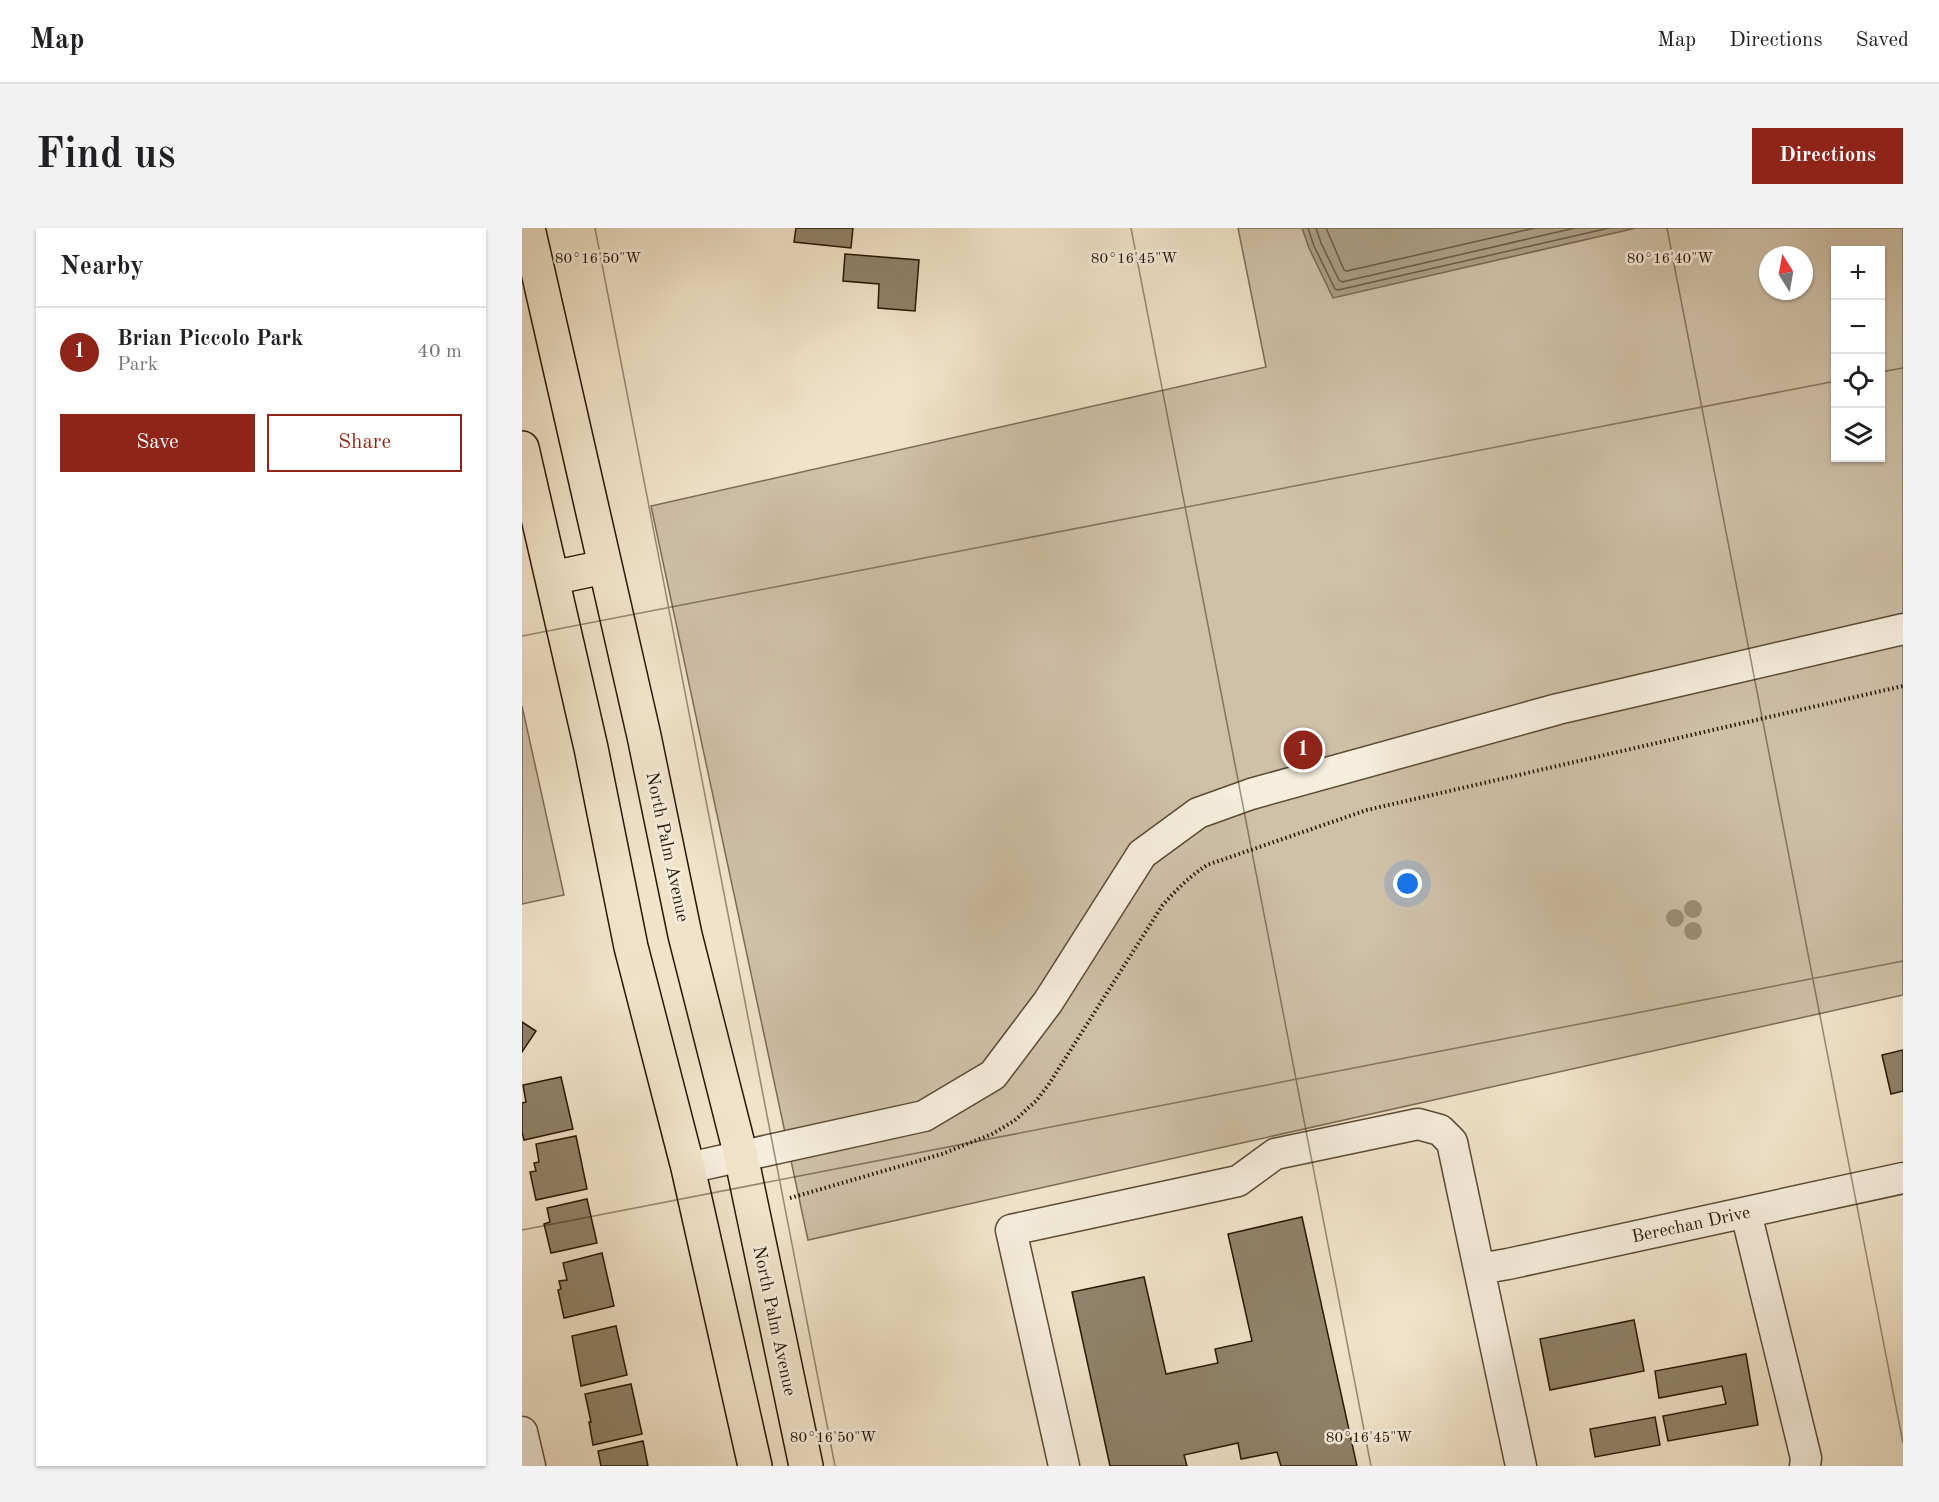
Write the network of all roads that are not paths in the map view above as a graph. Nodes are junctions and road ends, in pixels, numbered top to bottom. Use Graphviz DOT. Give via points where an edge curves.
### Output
graph roads {
  1 [pos="528,228"];
  2 [pos="522,448"];
  3 [pos="604,567"];
  4 [pos="552,578"];
  5 [pos="1903,629"];
  6 [pos="741,1156"];
  7 [pos="688,1168"];
  8 [pos="1903,1178"];
  9 [pos="1746,1213"];
  10 [pos="1479,1269"];
  11 [pos="522,1432"];
  12 [pos="530,1466"];
  13 [pos="755,1466"];
  14 [pos="806,1466"];
  15 [pos="1064,1466"];
  16 [pos="1521,1466"];
  17 [pos="1805,1466"];
  1 -- 3 [label="main road, North Palm Avenue"];
  2 -- 4 [label="main road"];
  3 -- 4 [label="main road"];
  3 -- 6 [label="main road, North Palm Avenue" via="685,935"];
  4 -- 7 [label="main road" via="631,947"];
  5 -- 6 [label="street" via="1558,709 1251,794 1198,813 1142,854 1048,1002 993,1075 924,1116"];
  6 -- 7 [label="street"];
  6 -- 14 [label="main road, North Palm Avenue"];
  7 -- 13 [label="main road"];
  8 -- 9 [label="street, Berechan Drive"];
  9 -- 10 [label="street, Berechan Drive"];
  9 -- 17 [label="street"];
  10 -- 15 [label="street" via="1452,1142 1440,1130 1418,1124 1275,1154 1238,1181 1011,1230"];
  10 -- 16 [label="street"];
  11 -- 12 [label="street"];
}
